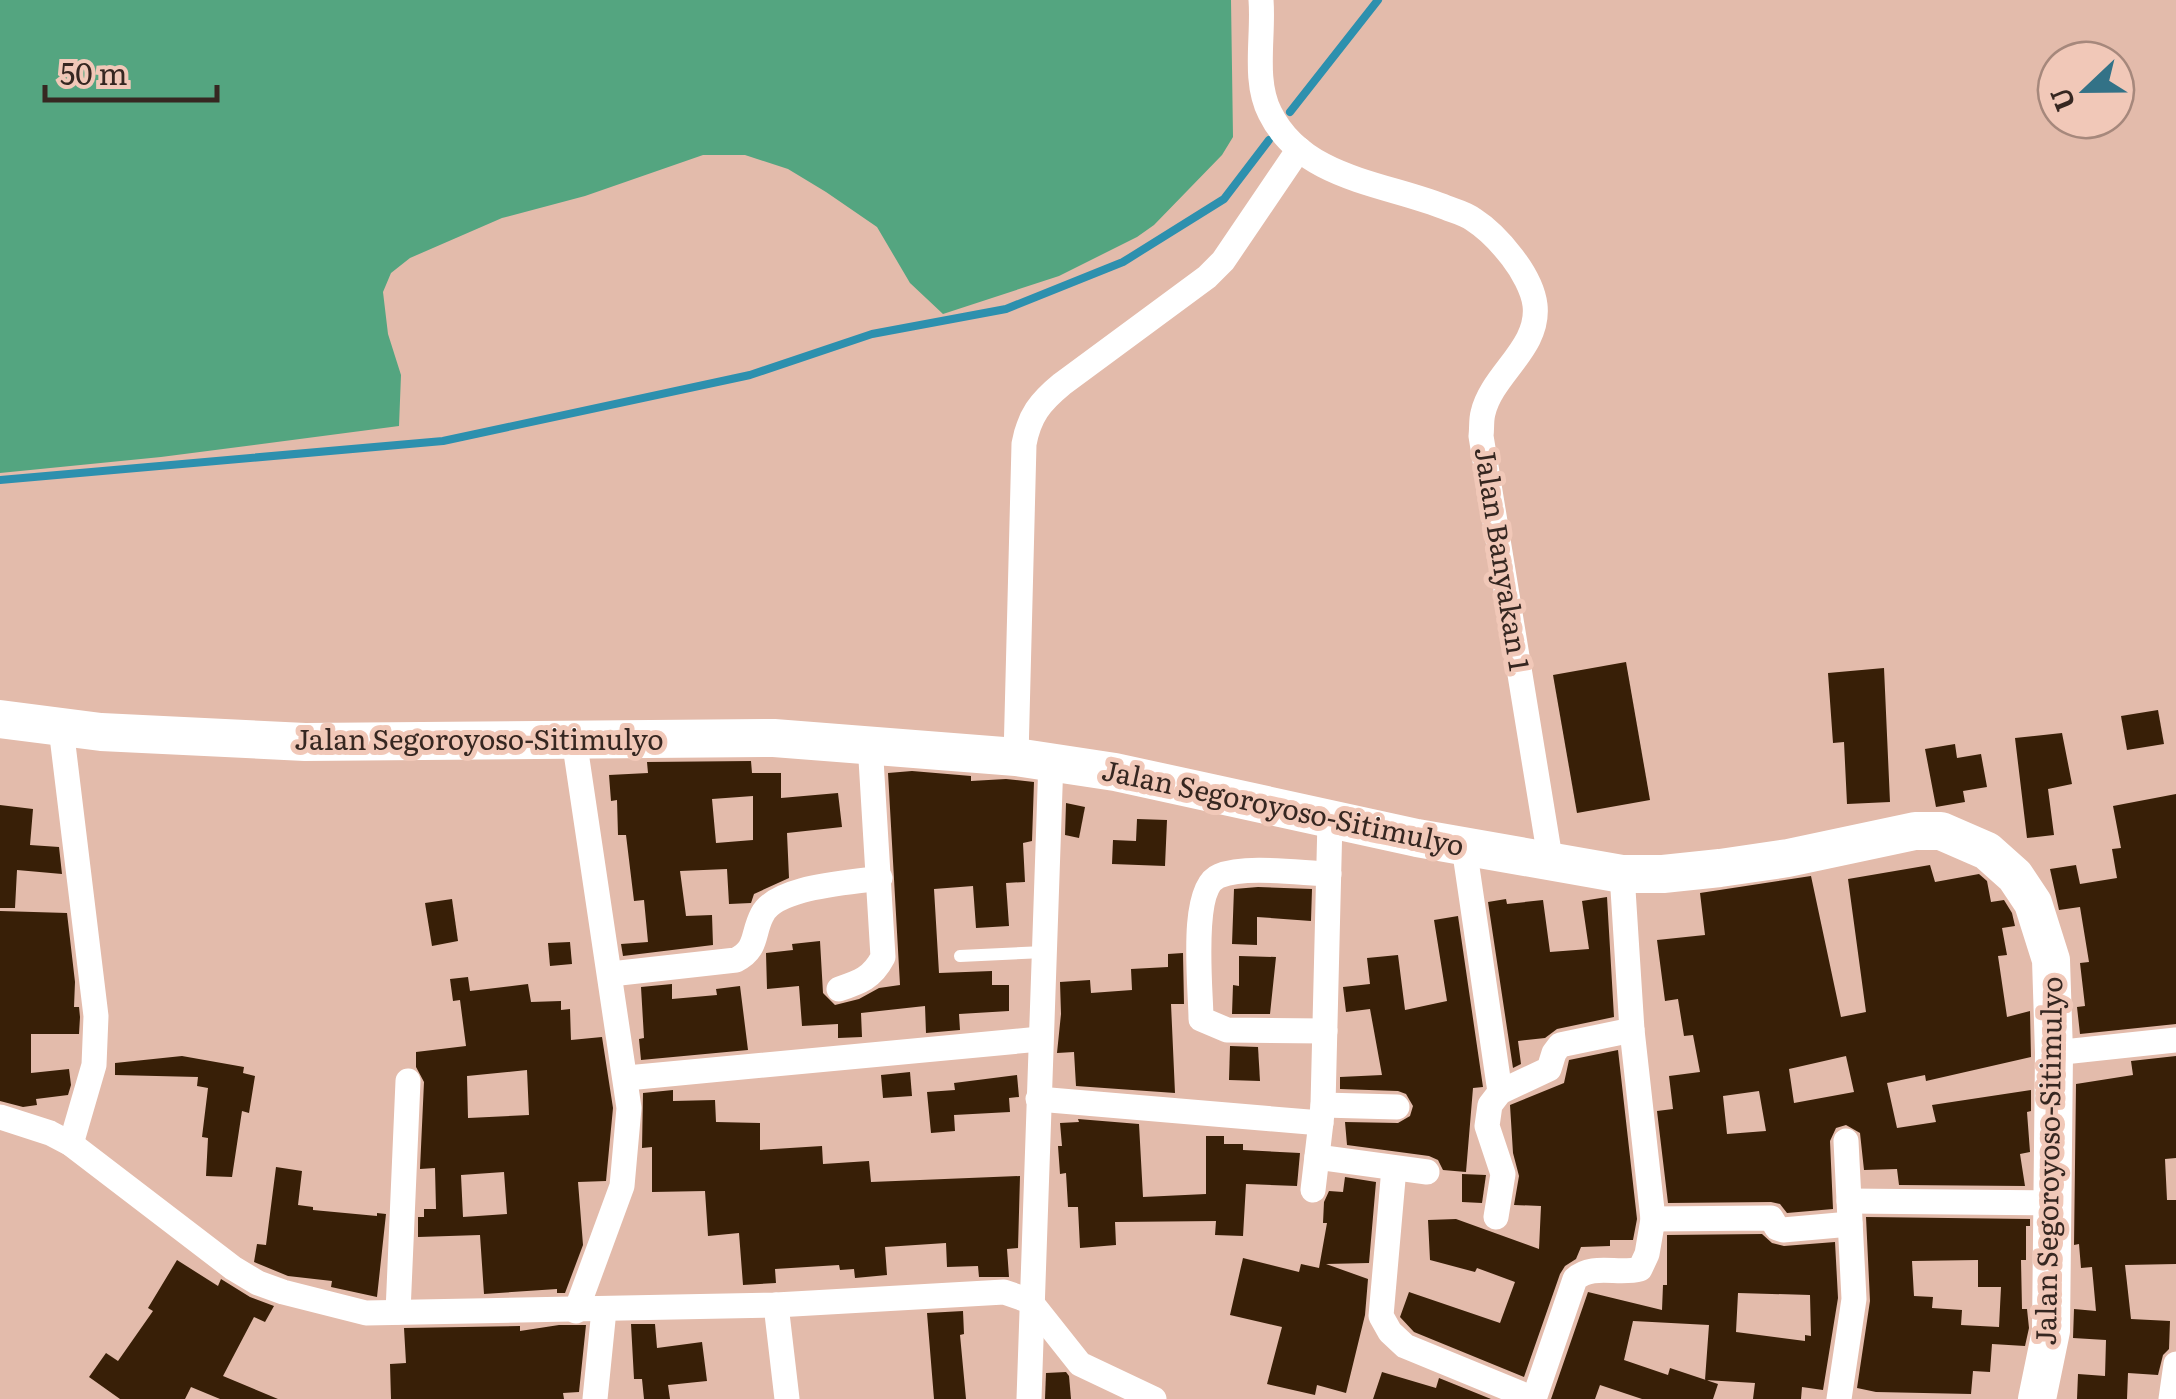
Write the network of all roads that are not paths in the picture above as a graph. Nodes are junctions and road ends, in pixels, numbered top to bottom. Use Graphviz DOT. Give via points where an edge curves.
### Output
graph roads {
  1 [pos="1261,0"];
  2 [pos="1299,149"];
  3 [pos="0,719"];
  4 [pos="62,728"];
  5 [pos="574,740"];
  6 [pos="870,743"];
  7 [pos="1034,758"];
  8 [pos="1330,820"];
  9 [pos="1464,847"];
  10 [pos="1551,864"];
  11 [pos="1329,874"];
  12 [pos="1622,874"];
  13 [pos="880,878"];
  14 [pos="1044,952"];
  15 [pos="960,956"];
  16 [pos="611,974"];
  17 [pos="838,989"];
  18 [pos="1632,1030"];
  19 [pos="1325,1032"];
  20 [pos="1040,1039"];
  21 [pos="2176,1040"];
  22 [pos="2054,1053"];
  23 [pos="627,1078"];
  24 [pos="408,1081"];
  25 [pos="1500,1092"];
  26 [pos="1038,1099"];
  27 [pos="1397,1106"];
  28 [pos="1322,1114"];
  29 [pos="0,1116"];
  30 [pos="1846,1141"];
  31 [pos="71,1144"];
  32 [pos="1317,1157"];
  33 [pos="1394,1168"];
  34 [pos="1426,1172"];
  35 [pos="1313,1190"];
  36 [pos="2050,1203"];
  37 [pos="1850,1212"];
  38 [pos="1496,1217"];
  39 [pos="1653,1219"];
  40 [pos="1030,1301"];
  41 [pos="776,1305"];
  42 [pos="604,1310"];
  43 [pos="576,1311"];
  44 [pos="398,1312"];
  45 [pos="2176,1364"];
  46 [pos="595,1399"];
  47 [pos="786,1399"];
  48 [pos="1028,1399"];
  49 [pos="1154,1399"];
  50 [pos="1534,1399"];
  51 [pos="1839,1399"];
  52 [pos="2036,1399"];
  53 [pos="2171,1399"];
  1 -- 2 [label="street, Jalan Banyakan 1" via="1269,112"];
  2 -- 7 [label="street" via="1215,269 1041,402 1028,422"];
  2 -- 10 [label="street, Jalan Banyakan 1" via="1334,172 1473,219 1506,249 1529,288 1535,306 1530,337 1483,412 1481,436"];
  3 -- 4 [label="main road, Jalan Segoroyoso-Sitimulyo"];
  4 -- 5 [label="main road, Jalan Segoroyoso-Sitimulyo" via="304,742"];
  4 -- 31 [label="street" via="96,1016 94,1065"];
  5 -- 6 [label="main road, Jalan Segoroyoso-Sitimulyo"];
  5 -- 16 [label="street"];
  6 -- 7 [label="main road, Jalan Segoroyoso-Sitimulyo"];
  6 -- 13 [label="street"];
  7 -- 8 [label="main road, Jalan Segoroyoso-Sitimulyo"];
  7 -- 14 [label="street"];
  8 -- 9 [label="main road, Jalan Segoroyoso-Sitimulyo"];
  8 -- 11 [label="street"];
  9 -- 10 [label="main road, Jalan Segoroyoso-Sitimulyo"];
  9 -- 25 [label="street"];
  10 -- 12 [label="main road, Jalan Segoroyoso-Sitimulyo"];
  11 -- 19 [label="street"];
  11 -- 19 [label="street" via="1214,878 1204,889 1200,920 1201,1019 1226,1030"];
  12 -- 18 [label="street"];
  12 -- 22 [label="main road, Jalan Segoroyoso-Sitimulyo" via="1720,868 1915,831 1940,830 1962,839 2000,860 2033,903 2052,960"];
  13 -- 16 [label="street" via="774,900 762,913 756,942 736,960"];
  13 -- 17 [label="street" via="883,958 864,981"];
  14 -- 15 [label="lane"];
  14 -- 20 [label="street"];
  16 -- 23 [label="street"];
  18 -- 25 [label="street" via="1560,1045 1550,1070"];
  18 -- 39 [label="street"];
  19 -- 28 [label="street"];
  20 -- 23 [label="street"];
  20 -- 26 [label="street"];
  21 -- 22 [label="street"];
  22 -- 36 [label="main road, Jalan Segoroyoso-Sitimulyo"];
  23 -- 43 [label="street" via="622,1186"];
  24 -- 44 [label="street"];
  25 -- 38 [label="street" via="1487,1126 1503,1174"];
  26 -- 28 [label="street"];
  26 -- 40 [label="street"];
  27 -- 28 [label="street"];
  28 -- 32 [label="street"];
  29 -- 31 [label="street"];
  30 -- 37 [label="street"];
  31 -- 44 [label="street" via="258,1283 366,1313"];
  32 -- 33 [label="street"];
  32 -- 35 [label="street"];
  33 -- 34 [label="street"];
  33 -- 50 [label="street" via="1381,1316 1390,1332 1416,1352"];
  36 -- 37 [label="street"];
  36 -- 52 [label="main road, Jalan Segoroyoso-Sitimulyo" via="2051,1331"];
  37 -- 39 [label="street" via="1784,1230 1771,1218"];
  37 -- 51 [label="street" via="1854,1299"];
  39 -- 50 [label="street" via="1640,1269 1592,1270 1575,1280"];
  40 -- 41 [label="street" via="1004,1292"];
  40 -- 48 [label="street"];
  40 -- 49 [label="street" via="1080,1364"];
  41 -- 42 [label="street"];
  41 -- 47 [label="street"];
  42 -- 43 [label="street"];
  42 -- 46 [label="street"];
  43 -- 44 [label="street"];
  45 -- 53 [label="street"];
}
